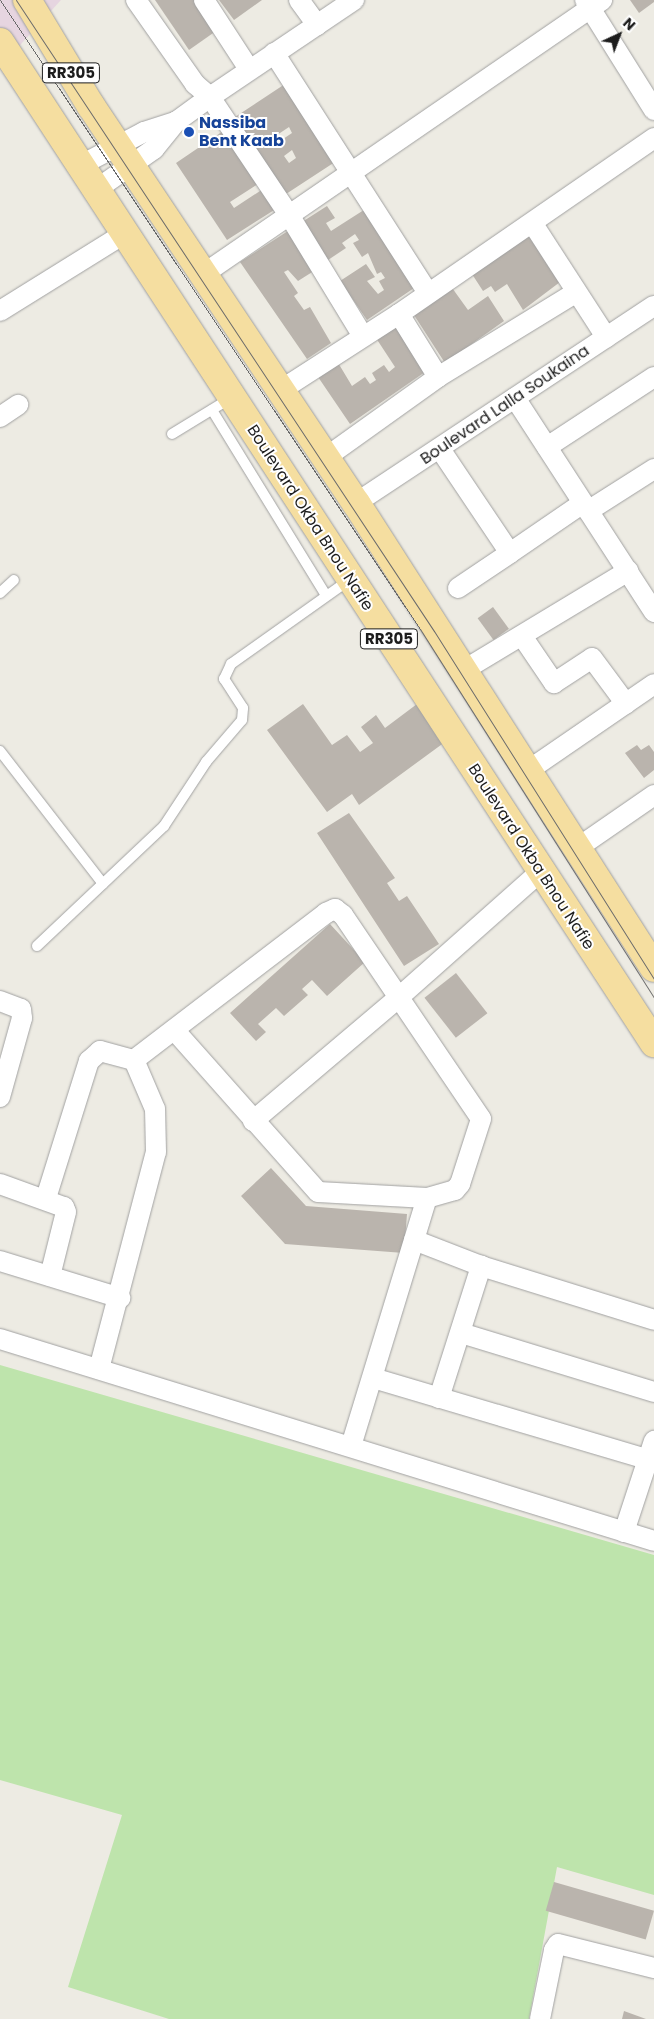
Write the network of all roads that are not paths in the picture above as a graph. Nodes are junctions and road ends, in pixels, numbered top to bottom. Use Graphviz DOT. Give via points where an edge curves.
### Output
graph roads {
  1 [pos="26,0"];
  2 [pos="136,0"];
  3 [pos="204,0"];
  4 [pos="299,0"];
  5 [pos="354,0"];
  6 [pos="593,3"];
  7 [pos="317,26"];
  8 [pos="0,42"];
  9 [pos="274,53"];
  10 [pos="249,69"];
  11 [pos="210,97"];
  12 [pos="654,110"];
  13 [pos="654,138"];
  14 [pos="125,155"];
  15 [pos="81,165"];
  16 [pos="352,173"];
  17 [pos="97,189"];
  18 [pos="289,215"];
  19 [pos="533,224"];
  20 [pos="127,232"];
  21 [pos="205,273"];
  22 [pos="428,293"];
  23 [pos="575,293"];
  24 [pos="654,306"];
  25 [pos="0,311"];
  26 [pos="399,314"];
  27 [pos="364,336"];
  28 [pos="606,337"];
  29 [pos="654,376"];
  30 [pos="438,377"];
  31 [pos="281,390"];
  32 [pos="515,398"];
  33 [pos="222,404"];
  34 [pos="18,405"];
  35 [pos="0,417"];
  36 [pos="172,434"];
  37 [pos="547,447"];
  38 [pos="440,449"];
  39 [pos="325,458"];
  40 [pos="654,469"];
  41 [pos="356,503"];
  42 [pos="586,507"];
  43 [pos="510,553"];
  44 [pos="628,571"];
  45 [pos="350,579"];
  46 [pos="14,580"];
  47 [pos="458,588"];
  48 [pos="0,593"];
  49 [pos="326,596"];
  50 [pos="654,612"];
  51 [pos="522,636"];
  52 [pos="464,670"];
  53 [pos="654,684"];
  54 [pos="626,704"];
  55 [pos="0,751"];
  56 [pos="526,772"];
  57 [pos="654,795"];
  58 [pos="576,848"];
  59 [pos="540,872"];
  60 [pos="103,884"];
  61 [pos="37,946"];
  62 [pos="654,968"];
  63 [pos="397,999"];
  64 [pos="0,1001"];
  65 [pos="174,1030"];
  66 [pos="654,1043"];
  67 [pos="134,1060"];
  68 [pos="1,1089"];
  69 [pos="253,1121"];
  70 [pos="0,1184"];
  71 [pos="46,1198"];
  72 [pos="427,1198"];
  73 [pos="414,1240"];
  74 [pos="0,1261"];
  75 [pos="481,1266"];
  76 [pos="50,1276"];
  77 [pos="120,1298"];
  78 [pos="654,1320"];
  79 [pos="461,1333"];
  80 [pos="0,1339"];
  81 [pos="99,1369"];
  82 [pos="373,1378"];
  83 [pos="654,1392"];
  84 [pos="439,1398"];
  85 [pos="351,1446"];
  86 [pos="652,1454"];
  87 [pos="624,1532"];
  88 [pos="654,1541"];
  89 [pos="654,1968"];
  90 [pos="540,2019"];
  1 -- 14 [label="main road, RR305"];
  2 -- 11 [label="street" via="195,84"];
  3 -- 10 [label="street"];
  4 -- 7 [label="street"];
  5 -- 7 [label="street"];
  6 -- 12 [label="street"];
  6 -- 16 [label="street"];
  7 -- 9 [label="street"];
  8 -- 15 [label="main road, Boulevard Okba Bnou Nafie / RR305"];
  9 -- 10 [label="street"];
  9 -- 16 [label="street"];
  10 -- 11 [label="street"];
  11 -- 14 [label="street"];
  11 -- 18 [label="street"];
  13 -- 19 [label="street"];
  14 -- 15 [label="street"];
  14 -- 17 [label="street"];
  14 -- 21 [label="main road, RR305"];
  15 -- 17 [label="main road, Boulevard Okba Bnou Nafie / RR305"];
  16 -- 18 [label="street"];
  16 -- 22 [label="street"];
  17 -- 20 [label="main road, Boulevard Okba Bnou Nafie / RR305"];
  18 -- 21 [label="street"];
  18 -- 27 [label="street"];
  19 -- 22 [label="street"];
  19 -- 23 [label="street"];
  20 -- 25 [label="street"];
  20 -- 33 [label="main road, Boulevard Okba Bnou Nafie / RR305"];
  21 -- 31 [label="main road, RR305"];
  22 -- 26 [label="street"];
  23 -- 28 [label="street"];
  23 -- 30 [label="street"];
  24 -- 28 [label="street, Boulevard Lalla Soukaina"];
  26 -- 27 [label="street"];
  26 -- 30 [label="street"];
  27 -- 31 [label="street"];
  28 -- 32 [label="street, Boulevard Lalla Soukaina"];
  29 -- 37 [label="street"];
  30 -- 39 [label="street"];
  31 -- 39 [label="main road, RR305"];
  32 -- 37 [label="street"];
  32 -- 38 [label="street, Boulevard Lalla Soukaina"];
  33 -- 36 [label="lane"];
  33 -- 45 [label="main road, Boulevard Okba Bnou Nafie / RR305"];
  33 -- 49 [label="lane"];
  34 -- 35 [label="street"];
  37 -- 42 [label="street"];
  38 -- 41 [label="street, Boulevard Lalla Soukaina"];
  38 -- 43 [label="street"];
  39 -- 41 [label="main road, RR305"];
  40 -- 42 [label="street"];
  41 -- 52 [label="main road, RR305"];
  42 -- 43 [label="street"];
  42 -- 44 [label="street"];
  43 -- 47 [label="street"];
  44 -- 50 [label="street"];
  44 -- 51 [label="street"];
  45 -- 49 [label="lane"];
  45 -- 59 [label="main road, Boulevard Okba Bnou Nafie / RR305"];
  46 -- 48 [label="lane"];
  49 -- 60 [label="lane" via="231,664 224,680 243,708 242,720 206,762 164,826"];
  51 -- 52 [label="street"];
  51 -- 54 [label="street" via="554,683 592,658"];
  52 -- 56 [label="main road, RR305"];
  53 -- 54 [label="street"];
  54 -- 56 [label="street"];
  55 -- 60 [label="lane"];
  56 -- 58 [label="main road, RR305"];
  57 -- 58 [label="street"];
  58 -- 62 [label="main road, RR305"];
  59 -- 63 [label="street"];
  59 -- 66 [label="main road, Boulevard Okba Bnou Nafie / RR305"];
  60 -- 61 [label="lane"];
  63 -- 65 [label="street" via="343,915 335,909"];
  63 -- 69 [label="street"];
  63 -- 72 [label="street" via="481,1120 460,1184 455,1190"];
  64 -- 68 [label="street" via="21,1009 22,1018"];
  65 -- 67 [label="street"];
  65 -- 69 [label="street"];
  67 -- 71 [label="street" via="100,1051 89,1061"];
  67 -- 77 [label="street" via="155,1109 156,1152"];
  69 -- 72 [label="street" via="318,1192"];
  70 -- 71 [label="street"];
  71 -- 76 [label="street" via="64,1207 66,1212"];
  72 -- 73 [label="street"];
  73 -- 75 [label="street"];
  73 -- 82 [label="street"];
  74 -- 76 [label="street"];
  75 -- 78 [label="street"];
  75 -- 79 [label="street"];
  76 -- 77 [label="street"];
  77 -- 81 [label="street"];
  79 -- 83 [label="street"];
  79 -- 84 [label="street"];
  80 -- 81 [label="street"];
  81 -- 85 [label="street"];
  82 -- 84 [label="street"];
  82 -- 85 [label="street"];
  84 -- 86 [label="street"];
  85 -- 87 [label="street"];
  86 -- 87 [label="street"];
  87 -- 88 [label="street"];
  89 -- 90 [label="street" via="558,1944"];
}
